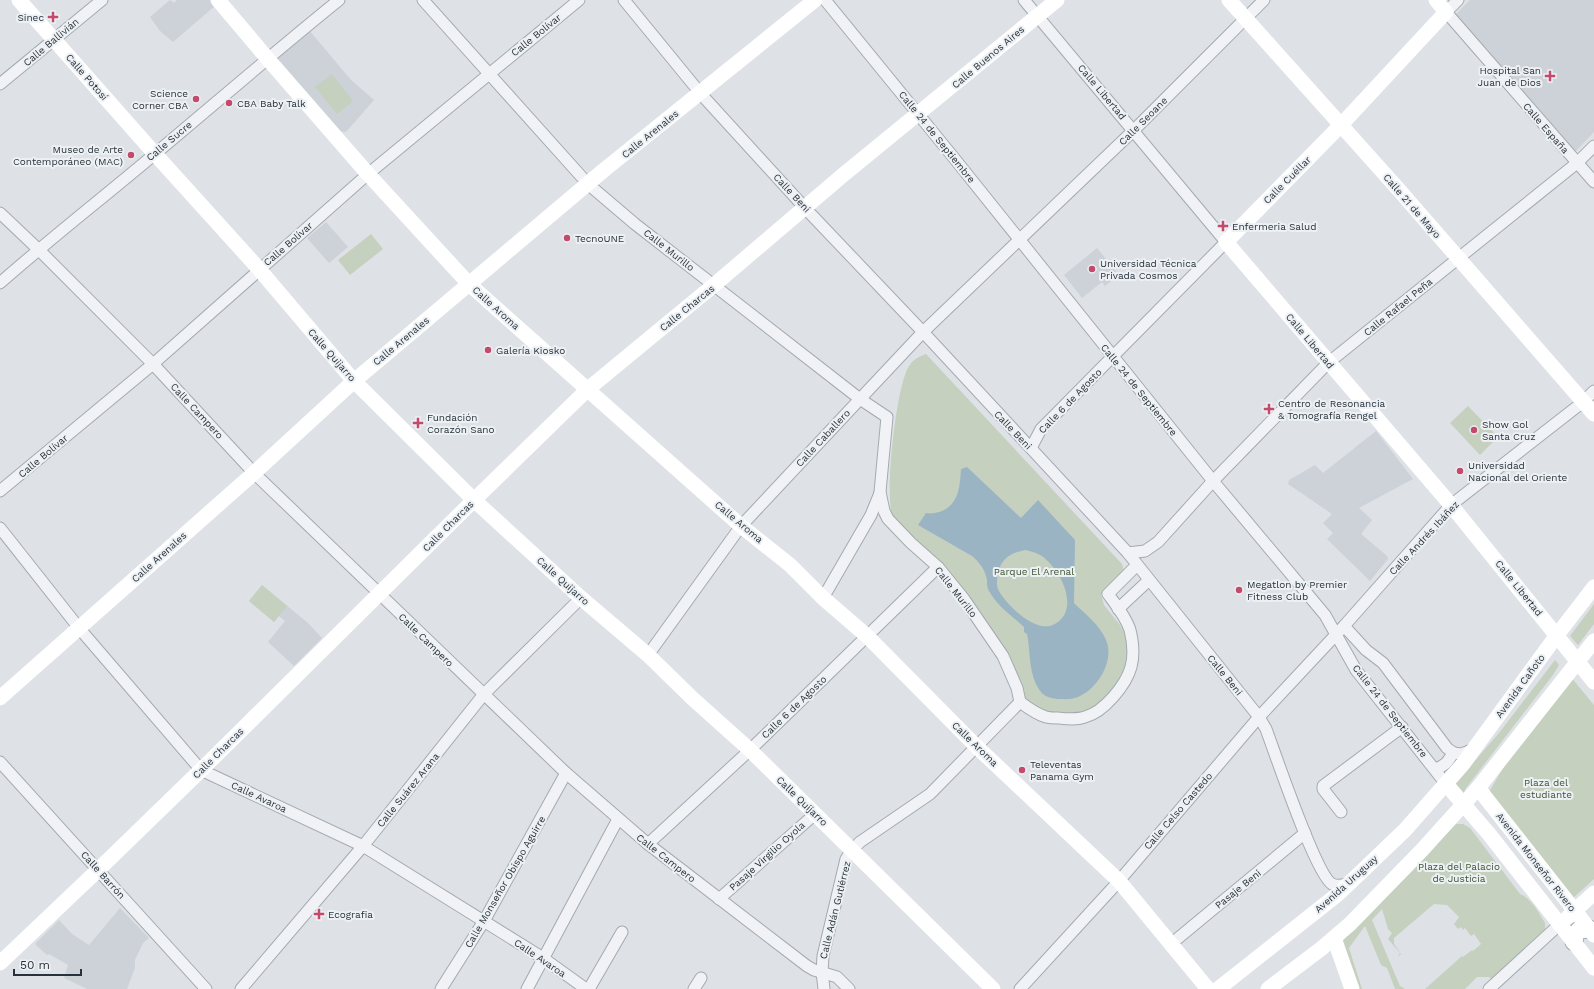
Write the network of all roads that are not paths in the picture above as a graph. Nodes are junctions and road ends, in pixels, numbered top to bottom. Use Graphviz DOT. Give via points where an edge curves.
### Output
graph roads {
  1 [pos="19,0"];
  2 [pos="102,0"];
  3 [pos="218,0"];
  4 [pos="339,0"];
  5 [pos="423,0"];
  6 [pos="579,0"];
  7 [pos="624,0"];
  8 [pos="815,0"];
  9 [pos="825,0"];
  10 [pos="1024,0"];
  11 [pos="1057,0"];
  12 [pos="1229,0"];
  13 [pos="1264,0"];
  14 [pos="1436,0"];
  15 [pos="1458,0"];
  16 [pos="1446,12"];
  17 [pos="1038,16"];
  18 [pos="1245,19"];
  19 [pos="54,39"];
  20 [pos="267,58"];
  21 [pos="489,74"];
  22 [pos="0,84"];
  23 [pos="701,94"];
  24 [pos="919,114"];
  25 [pos="1341,125"];
  26 [pos="1133,130"];
  27 [pos="1594,146"];
  28 [pos="155,154"];
  29 [pos="1577,163"];
  30 [pos="368,174"];
  31 [pos="1594,182"];
  32 [pos="588,184"];
  33 [pos="805,208"];
  34 [pos="0,213"];
  35 [pos="1020,240"];
  36 [pos="1226,242"];
  37 [pos="38,249"];
  38 [pos="1458,258"];
  39 [pos="259,269"];
  40 [pos="0,283"];
  41 [pos="470,284"];
  42 [pos="714,285"];
  43 [pos="923,332"];
  44 [pos="1113,357"];
  45 [pos="1328,363"];
  46 [pos="153,364"];
  47 [pos="354,381"];
  48 [pos="588,389"];
  49 [pos="1594,391"];
  50 [pos="860,399"];
  51 [pos="1584,402"];
  52 [pos="1594,414"];
  53 [pos="1031,448"];
  54 [pos="254,473"];
  55 [pos="1213,481"];
  56 [pos="0,491"];
  57 [pos="880,492"];
  58 [pos="474,500"];
  59 [pos="1451,506"];
  60 [pos="741,526"];
  61 [pos="0,528"];
  62 [pos="1128,552"];
  63 [pos="1137,565"];
  64 [pos="938,567"];
  65 [pos="1149,580"];
  66 [pos="1594,587"];
  67 [pos="379,594"];
  68 [pos="580,598"];
  69 [pos="823,598"];
  70 [pos="1118,609"];
  71 [pos="79,628"];
  72 [pos="1340,630"];
  73 [pos="1557,635"];
  74 [pos="868,636"];
  75 [pos="1594,641"];
  76 [pos="648,655"];
  77 [pos="1375,657"];
  78 [pos="1578,661"];
  79 [pos="1356,670"];
  80 [pos="1594,682"];
  81 [pos="484,694"];
  82 [pos="0,698"];
  83 [pos="1020,702"];
  84 [pos="1259,717"];
  85 [pos="1402,727"];
  86 [pos="977,747"];
  87 [pos="1476,748"];
  88 [pos="750,750"];
  89 [pos="1453,753"];
  90 [pos="0,762"];
  91 [pos="1435,769"];
  92 [pos="201,770"];
  93 [pos="566,773"];
  94 [pos="1446,784"];
  95 [pos="1478,788"];
  96 [pos="1463,805"];
  97 [pos="1341,812"];
  98 [pos="815,814"];
  99 [pos="618,819"];
  100 [pos="1305,833"];
  101 [pos="648,844"];
  102 [pos="363,846"];
  103 [pos="852,850"];
  104 [pos="98,870"];
  105 [pos="1119,881"];
  106 [pos="1349,883"];
  107 [pos="1594,893"];
  108 [pos="719,899"];
  109 [pos="1574,911"];
  110 [pos="484,922"];
  111 [pos="1560,924"];
  112 [pos="622,932"];
  113 [pos="1592,932"];
  114 [pos="1334,938"];
  115 [pos="1574,942"];
  116 [pos="1171,944"];
  117 [pos="543,958"];
  118 [pos="0,963"];
  119 [pos="1594,968"];
  120 [pos="822,972"];
  121 [pos="1198,977"];
  122 [pos="701,978"];
  123 [pos="1230,980"];
  124 [pos="206,989"];
  125 [pos="241,989"];
  126 [pos="441,989"];
  127 [pos="527,989"];
  128 [pos="586,989"];
  129 [pos="589,989"];
  130 [pos="694,989"];
  131 [pos="824,989"];
  132 [pos="849,989"];
  133 [pos="993,989"];
  134 [pos="1020,989"];
  135 [pos="1208,989"];
  136 [pos="1218,989"];
  137 [pos="1268,989"];
  138 [pos="1352,989"];
  139 [pos="1489,989"];
  1 -- 19 [label="street, Calle Potosí"];
  2 -- 19 [label="street, Calle Ballivián"];
  3 -- 20 [label="street, Calle Aroma"];
  4 -- 20 [label="street, Calle Sucre"];
  5 -- 21 [label="street, Calle Murillo"];
  6 -- 21 [label="street, Calle Bolívar"];
  7 -- 23 [label="street, Calle Beni"];
  8 -- 23 [label="street, Calle Arenales"];
  9 -- 24 [label="street, Calle 24 de Septiembre"];
  10 -- 17 [label="street, Calle Libertad"];
  11 -- 17 [label="street, Calle Buenos Aires"];
  12 -- 18 [label="street, Calle 21 de Mayo"];
  13 -- 18 [label="street, Calle Seoane"];
  14 -- 16 [label="street, Calle España"];
  15 -- 16 [label="street, Calle Cuéllar"];
  16 -- 25 [label="street, Calle Cuéllar"];
  16 -- 29 [label="street, Calle España"];
  17 -- 24 [label="street, Calle Buenos Aires"];
  17 -- 26 [label="street, Calle Libertad"];
  18 -- 25 [label="street, Calle 21 de Mayo"];
  18 -- 26 [label="street, Calle Seoane"];
  19 -- 22 [label="street, Calle Ballivián"];
  19 -- 28 [label="street, Calle Potosí"];
  20 -- 28 [label="street, Calle Sucre"];
  20 -- 30 [label="street, Calle Aroma"];
  21 -- 30 [label="street, Calle Bolívar"];
  21 -- 32 [label="street, Calle Murillo"];
  23 -- 32 [label="street, Calle Arenales"];
  23 -- 33 [label="street, Calle Beni"];
  24 -- 33 [label="street, Calle Charcas"];
  24 -- 35 [label="street, Calle 24 de Septiembre"];
  25 -- 36 [label="street, Calle Cuéllar"];
  25 -- 38 [label="street, Calle 21 de Mayo"];
  26 -- 35 [label="street, Calle Seoane"];
  26 -- 36 [label="street, Calle Libertad"];
  27 -- 29 [label="street, Calle Rafael Peña"];
  28 -- 37 [label="street, Calle Sucre"];
  28 -- 39 [label="street, Calle Quijarro"];
  29 -- 31 [label="street, Calle España"];
  29 -- 38 [label="street, Calle Rafael Peña"];
  30 -- 39 [label="street, Calle Bolívar"];
  30 -- 41 [label="street, Calle Aroma"];
  32 -- 41 [label="street, Calle Arenales"];
  32 -- 42 [label="street, Calle Murillo"];
  33 -- 42 [label="street, Calle Charcas"];
  33 -- 43 [label="street, Calle Beni"];
  34 -- 37 [label="street, Calle Campero"];
  35 -- 43 [label="street, Calle Caballero"];
  35 -- 44 [label="street, Calle 24 de Septiembre"];
  36 -- 44 [label="street, Calle Cuéllar"];
  36 -- 45 [label="street, Calle Libertad"];
  37 -- 40 [label="street, Calle Sucre"];
  37 -- 46 [label="street, Calle Campero"];
  38 -- 45 [label="street, Calle Rafael Peña"];
  38 -- 51 [label="street, Calle 21 de Mayo"];
  39 -- 46 [label="street, Calle Bolívar"];
  39 -- 47 [label="street, Calle Quijarro"];
  41 -- 47 [label="street, Calle Arenales"];
  41 -- 48 [label="street, Calle Aroma"];
  42 -- 48 [label="street, Calle Charcas"];
  42 -- 50 [label="street, Calle Murillo"];
  43 -- 50 [label="street, Calle Caballero"];
  43 -- 53 [label="street, Calle Beni"];
  44 -- 53 [label="street, Calle 6 de Agosto" via="1041,428"];
  44 -- 55 [label="street, Calle 24 de Septiembre"];
  45 -- 55 [label="street, Calle Rafael Peña"];
  45 -- 59 [label="street, Calle Libertad"];
  46 -- 54 [label="street, Calle Campero"];
  46 -- 56 [label="street, Calle Bolívar"];
  47 -- 54 [label="street, Calle Arenales"];
  47 -- 58 [label="street, Calle Quijarro"];
  48 -- 58 [label="street, Calle Charcas"];
  48 -- 60 [label="street, Calle Aroma"];
  49 -- 51 [label="street, Calle Andrés Ibáñez"];
  50 -- 57 [label="street, Calle Murillo" via="887,416"];
  50 -- 60 [label="street, Calle Caballero"];
  51 -- 52 [label="street, Calle 21 de Mayo"];
  51 -- 59 [label="street, Calle Andrés Ibáñez"];
  53 -- 62 [label="street, Calle Beni"];
  54 -- 67 [label="street, Calle Campero"];
  54 -- 71 [label="street, Calle Arenales"];
  55 -- 62 [label="street" via="1158,542 1145,552"];
  55 -- 72 [label="street, Calle 24 de Septiembre"];
  57 -- 64 [label="street, Calle Murillo" via="888,519"];
  57 -- 69 [label="street, Calle Murillo" via="871,515"];
  58 -- 67 [label="street, Calle Charcas"];
  58 -- 68 [label="street, Calle Quijarro"];
  59 -- 72 [label="street, Calle Andrés Ibáñez"];
  59 -- 73 [label="street, Calle Libertad"];
  60 -- 69 [label="street, Calle Aroma" via="790,564"];
  60 -- 76 [label="street, Calle Caballero"];
  61 -- 71 [label="street, Calle Avaroa"];
  62 -- 63 [label="street, Calle Beni"];
  63 -- 65 [label="street, Calle Beni"];
  63 -- 70 [label="street" via="1108,594"];
  64 -- 74 [label="street, Calle 6 de Agosto"];
  64 -- 83 [label="street, Calle Murillo" via="964,599 1002,656 1017,688"];
  65 -- 70 [label="street"];
  65 -- 84 [label="street, Calle Beni"];
  66 -- 73 [label="street, Avenida Cañoto"];
  67 -- 81 [label="street, Calle Campero"];
  67 -- 92 [label="street, Calle Charcas"];
  68 -- 76 [label="street, Calle Quijarro"];
  68 -- 81 [label="street, Calle Suárez Arana"];
  69 -- 74 [label="street, Calle Aroma"];
  70 -- 83 [label="street" via="1130,629 1132,666 1121,686 1104,706 1087,717 1074,719 1047,717 1032,711"];
  71 -- 82 [label="street, Calle Arenales"];
  71 -- 92 [label="street, Calle Avaroa"];
  72 -- 77 [label="street, Calle 24 de Septiembre"];
  72 -- 79 [label="street, Calle 24 de Septiembre"];
  72 -- 84 [label="street, Calle Celso Castedo"];
  73 -- 78 [label="street, Calle Libertad"];
  73 -- 87 [label="street, Avenida Cañoto"];
  74 -- 86 [label="street, Calle Aroma"];
  74 -- 88 [label="street, Calle 6 de Agosto"];
  75 -- 78 [label="street"];
  76 -- 88 [label="street, Calle Quijarro"];
  77 -- 79 [label="street" via="1363,660"];
  77 -- 89 [label="street, Calle 24 de Septiembre" via="1383,663"];
  78 -- 80 [label="street, Calle Libertad"];
  78 -- 95 [label="street"];
  79 -- 85 [label="street, Calle 24 de Septiembre"];
  81 -- 93 [label="street, Calle Campero"];
  81 -- 102 [label="street, Calle Suárez Arana"];
  83 -- 86 [label="street, Calle Adán Gutiérrez"];
  84 -- 100 [label="street, Calle Beni" via="1266,729"];
  84 -- 105 [label="street, Calle Celso Castedo"];
  85 -- 91 [label="street, Calle 24 de Septiembre"];
  85 -- 97 [label="street" via="1323,786"];
  86 -- 103 [label="street, Calle Adán Gutiérrez" via="930,794"];
  86 -- 105 [label="street, Calle Aroma"];
  87 -- 89 [label="street" via="1459,754"];
  87 -- 94 [label="street, Avenida Cañoto"];
  88 -- 98 [label="street, Calle Quijarro"];
  88 -- 101 [label="street, Calle 6 de Agosto"];
  89 -- 91 [label="street" via="1448,763"];
  90 -- 104 [label="street, Calle Barrón"];
  91 -- 94 [label="street, Calle 24 de Septiembre"];
  92 -- 102 [label="street, Calle Avaroa"];
  92 -- 104 [label="street, Calle Charcas"];
  93 -- 99 [label="street, Calle Campero"];
  93 -- 110 [label="street, Calle Monseñor Obispo Aguirre"];
  94 -- 96 [label="street, Avenida Monseñor Rivero"];
  94 -- 106 [label="street, Avenida Uruguay" via="1405,830"];
  95 -- 96 [label="street"];
  95 -- 109 [label="street, Avenida Monseñor Rivero"];
  96 -- 111 [label="street, Avenida Monseñor Rivero"];
  96 -- 114 [label="street" via="1361,914"];
  98 -- 103 [label="street, Calle Quijarro"];
  98 -- 108 [label="street, Pasaje Virgilio Oyola"];
  99 -- 101 [label="street, Calle Campero"];
  99 -- 117 [label="street"];
  100 -- 106 [label="street, Calle Beni" via="1319,867 1329,881 1339,886"];
  100 -- 116 [label="street, Pasaje Beni"];
  101 -- 108 [label="street, Calle Campero"];
  102 -- 110 [label="street, Calle Avaroa"];
  102 -- 125 [label="street, Calle Suárez Arana"];
  103 -- 120 [label="street, Calle Adán Gutiérrez" via="846,859 823,956"];
  103 -- 133 [label="street, Calle Quijarro"];
  104 -- 118 [label="street, Calle Charcas"];
  104 -- 124 [label="street, Calle Barrón"];
  105 -- 116 [label="street, Calle Aroma"];
  105 -- 134 [label="street, Calle Celso Castedo"];
  106 -- 123 [label="street, Avenida Uruguay"];
  107 -- 109 [label="street"];
  108 -- 120 [label="street, Calle Campero" via="807,966"];
  109 -- 111 [label="street"];
  109 -- 113 [label="street, Avenida Monseñor Rivero"];
  110 -- 117 [label="street, Calle Avaroa"];
  110 -- 126 [label="street, Calle Monseñor Obispo Aguirre"];
  111 -- 115 [label="street, Avenida Monseñor Rivero"];
  111 -- 139 [label="street"];
  112 -- 129 [label="street"];
  113 -- 115 [label="main road" via="1579,930"];
  114 -- 137 [label="street"];
  114 -- 138 [label="street"];
  115 -- 119 [label="street, Avenida Monseñor Rivero"];
  116 -- 121 [label="street, Calle Aroma"];
  117 -- 127 [label="street"];
  117 -- 128 [label="street, Calle Avaroa"];
  120 -- 131 [label="street, Calle Adán Gutiérrez"];
  120 -- 132 [label="street, Calle Campero" via="837,976"];
  121 -- 123 [label="street" via="1205,982"];
  121 -- 135 [label="street, Calle Aroma"];
  122 -- 130 [label="street"];
  123 -- 136 [label="street, Avenida Uruguay"];
}
